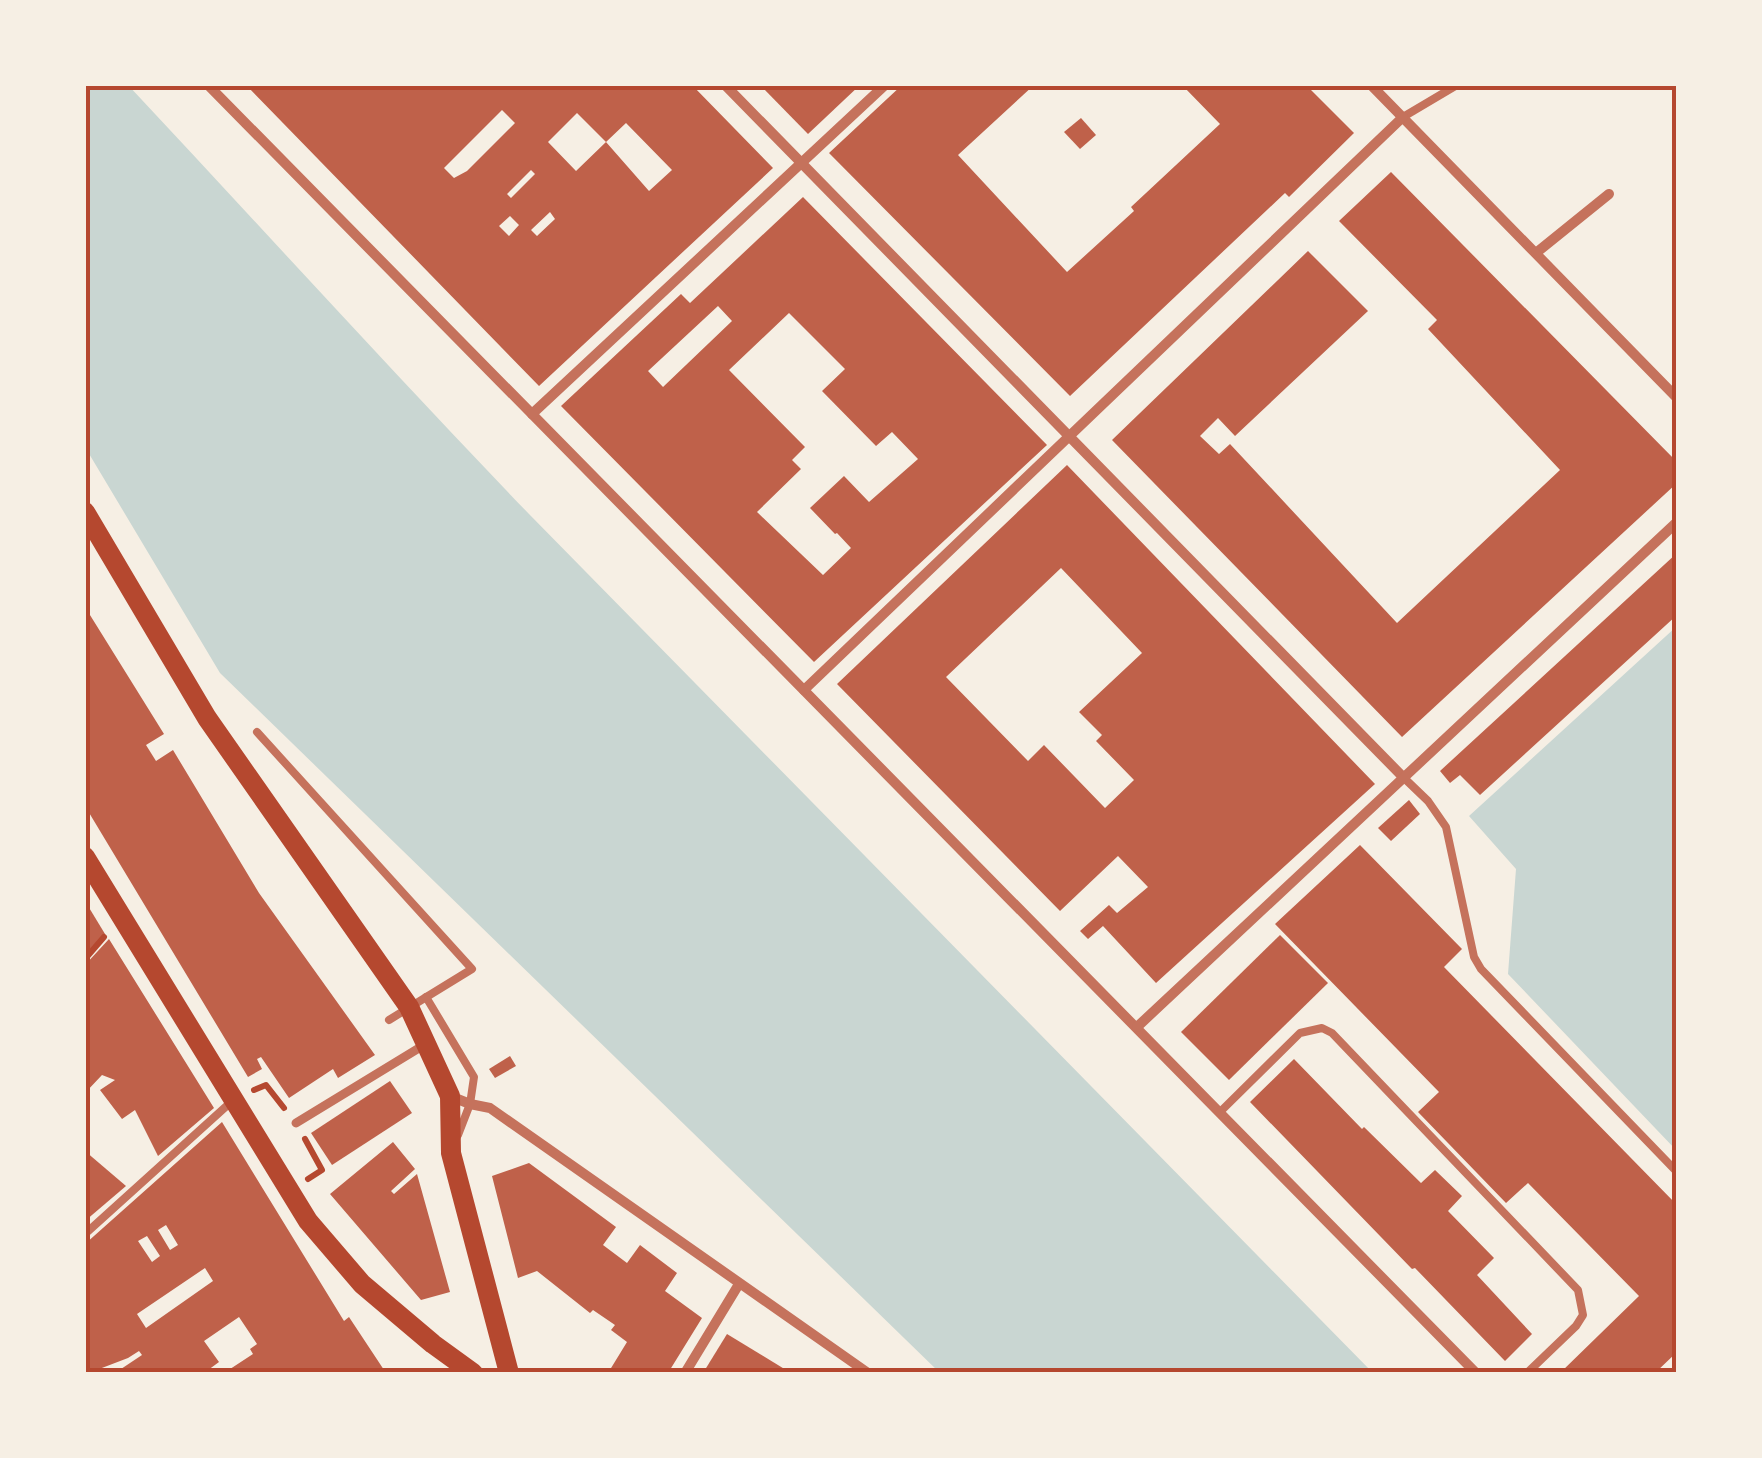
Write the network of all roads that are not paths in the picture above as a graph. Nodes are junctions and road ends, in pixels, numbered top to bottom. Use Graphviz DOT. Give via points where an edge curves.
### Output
graph roads {
  1 [pos="208,85"];
  2 [pos="725,85"];
  3 [pos="885,85"];
  4 [pos="1372,85"];
  5 [pos="1457,85"];
  6 [pos="1403,118"];
  7 [pos="802,164"];
  8 [pos="1609,194"];
  9 [pos="1536,254"];
  10 [pos="1677,398"];
  11 [pos="532,414"];
  12 [pos="1069,436"];
  13 [pos="85,512"];
  14 [pos="1677,522"];
  15 [pos="804,690"];
  16 [pos="257,732"];
  17 [pos="1403,777"];
  18 [pos="85,857"];
  19 [pos="418,1002"];
  20 [pos="389,1020"];
  21 [pos="1137,1028"];
  22 [pos="426,1043"];
  23 [pos="450,1096"];
  24 [pos="234,1099"];
  25 [pos="470,1104"];
  26 [pos="1220,1112"];
  27 [pos="296,1123"];
  28 [pos="451,1154"];
  29 [pos="1677,1172"];
  30 [pos="85,1234"];
  31 [pos="739,1284"];
  32 [pos="500,1346"];
  33 [pos="472,1372"];
  34 [pos="509,1373"];
  35 [pos="686,1373"];
  36 [pos="868,1373"];
  37 [pos="1476,1373"];
  38 [pos="1527,1373"];
  1 -- 11 [label="street"];
  2 -- 7 [label="street"];
  3 -- 7 [label="street"];
  4 -- 6 [label="street"];
  5 -- 6 [label="lane"];
  6 -- 9 [label="street"];
  6 -- 12 [label="street"];
  7 -- 11 [label="street"];
  7 -- 12 [label="street"];
  8 -- 9 [label="street"];
  9 -- 10 [label="street"];
  11 -- 15 [label="street"];
  12 -- 15 [label="street"];
  12 -- 17 [label="street"];
  13 -- 19 [label="main road" via="207,718"];
  14 -- 17 [label="street"];
  15 -- 21 [label="street"];
  16 -- 19 [label="lane" via="472,969"];
  17 -- 21 [label="street"];
  17 -- 29 [label="lane" via="1446,827 1481,969"];
  18 -- 24 [label="main road"];
  19 -- 20 [label="lane"];
  19 -- 22 [label="main road"];
  19 -- 25 [label="lane" via="474,1076"];
  21 -- 26 [label="street"];
  22 -- 23 [label="main road"];
  22 -- 27 [label="street"];
  23 -- 25 [label="street"];
  23 -- 28 [label="main road"];
  24 -- 30 [label="lane"];
  24 -- 33 [label="main road" via="308,1221 362,1284"];
  25 -- 28 [label="lane"];
  25 -- 31 [label="street" via="490,1108"];
  26 -- 37 [label="street"];
  26 -- 38 [label="lane" via="1300,1033 1332,1033 1578,1290 1583,1315"];
  28 -- 32 [label="main road"];
  31 -- 35 [label="street"];
  31 -- 36 [label="street"];
  32 -- 33 [label="main road"];
  32 -- 34 [label="main road"];
}
